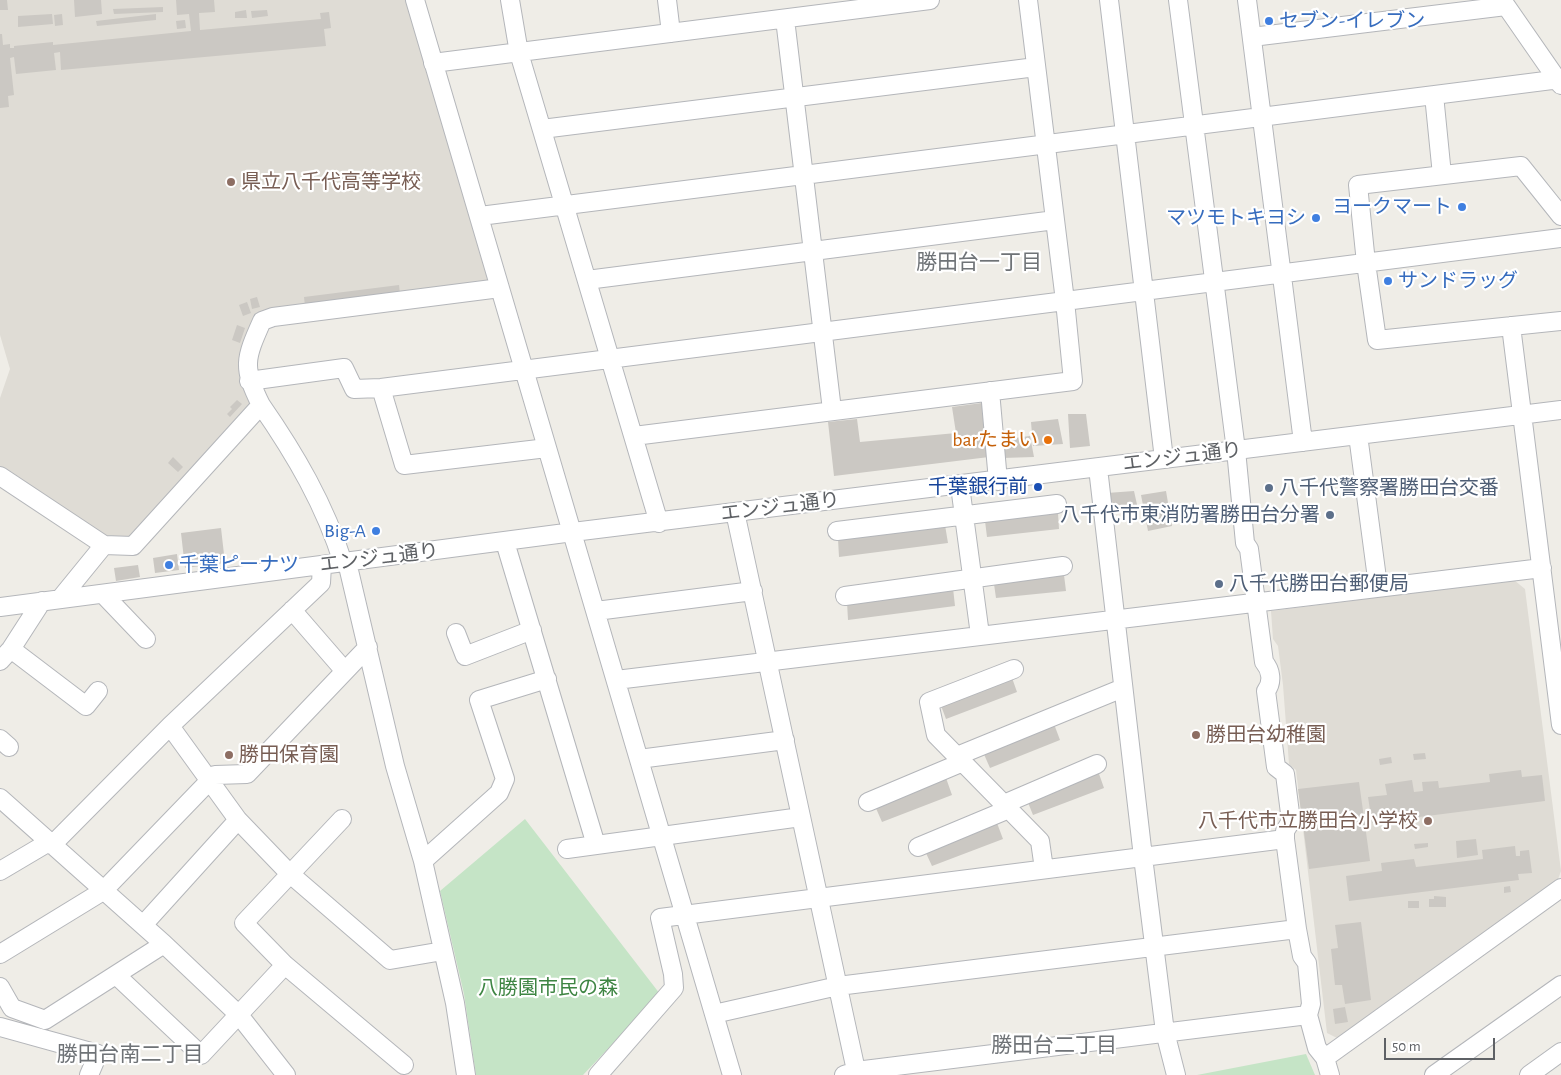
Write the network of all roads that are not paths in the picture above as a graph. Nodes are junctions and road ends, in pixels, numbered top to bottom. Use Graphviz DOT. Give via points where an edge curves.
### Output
graph roads {
  1 [pos="415,0"];
  2 [pos="510,0"];
  3 [pos="667,0"];
  4 [pos="930,0"];
  5 [pos="1028,0"];
  6 [pos="1109,0"];
  7 [pos="1178,0"];
  8 [pos="1248,0"];
  9 [pos="1504,3"];
  10 [pos="785,19"];
  11 [pos="671,33"];
  12 [pos="1252,37"];
  13 [pos="519,53"];
  14 [pos="434,63"];
  15 [pos="1036,67"];
  16 [pos="1560,81"];
  17 [pos="1434,95"];
  18 [pos="795,98"];
  19 [pos="1262,117"];
  20 [pos="1195,125"];
  21 [pos="542,129"];
  22 [pos="1124,134"];
  23 [pos="1046,144"];
  24 [pos="804,175"];
  25 [pos="1442,175"];
  26 [pos="566,205"];
  27 [pos="480,216"];
  28 [pos="1561,216"];
  29 [pos="1055,220"];
  30 [pos="1561,238"];
  31 [pos="813,252"];
  32 [pos="1366,263"];
  33 [pos="1282,274"];
  34 [pos="587,280"];
  35 [pos="1214,283"];
  36 [pos="500,288"];
  37 [pos="1144,291"];
  38 [pos="1065,301"];
  39 [pos="1561,321"];
  40 [pos="1511,326"];
  41 [pos="823,331"];
  42 [pos="611,359"];
  43 [pos="524,370"];
  44 [pos="249,381"];
  45 [pos="381,388"];
  46 [pos="990,391"];
  47 [pos="260,404"];
  48 [pos="832,410"];
  49 [pos="1561,410"];
  50 [pos="1522,415"];
  51 [pos="1358,435"];
  52 [pos="634,436"];
  53 [pos="1303,442"];
  54 [pos="547,448"];
  55 [pos="1236,450"];
  56 [pos="1164,459"];
  57 [pos="1098,468"];
  58 [pos="0,476"];
  59 [pos="998,481"];
  60 [pos="960,486"];
  61 [pos="1057,504"];
  62 [pos="735,512"];
  63 [pos="964,515"];
  64 [pos="658,522"];
  65 [pos="837,531"];
  66 [pos="573,532"];
  67 [pos="505,542"];
  68 [pos="104,545"];
  69 [pos="345,562"];
  70 [pos="322,565"];
  71 [pos="1063,566"];
  72 [pos="1542,568"];
  73 [pos="973,579"];
  74 [pos="1378,586"];
  75 [pos="753,591"];
  76 [pos="103,594"];
  77 [pos="845,596"];
  78 [pos="60,599"];
  79 [pos="42,601"];
  80 [pos="1255,601"];
  81 [pos="0,607"];
  82 [pos="1554,607"];
  83 [pos="292,610"];
  84 [pos="596,611"];
  85 [pos="1114,618"];
  86 [pos="532,630"];
  87 [pos="456,633"];
  88 [pos="980,635"];
  89 [pos="146,639"];
  90 [pos="368,647"];
  91 [pos="6,655"];
  92 [pos="768,662"];
  93 [pos="1014,669"];
  94 [pos="344,670"];
  95 [pos="547,679"];
  96 [pos="616,680"];
  97 [pos="1123,688"];
  98 [pos="98,691"];
  99 [pos="1561,725"];
  100 [pos="170,726"];
  101 [pos="785,740"];
  102 [pos="639,759"];
  103 [pos="960,759"];
  104 [pos="1098,764"];
  105 [pos="208,780"];
  106 [pos="0,798"];
  107 [pos="868,802"];
  108 [pos="1006,807"];
  109 [pos="801,816"];
  110 [pos="342,819"];
  111 [pos="238,820"];
  112 [pos="662,836"];
  113 [pos="1286,839"];
  114 [pos="51,844"];
  115 [pos="596,845"];
  116 [pos="918,847"];
  117 [pos="567,849"];
  118 [pos="1142,857"];
  119 [pos="423,862"];
  120 [pos="1044,869"];
  121 [pos="0,871"];
  122 [pos="289,873"];
  123 [pos="1561,888"];
  124 [pos="104,891"];
  125 [pos="818,897"];
  126 [pos="685,914"];
  127 [pos="142,925"];
  128 [pos="1297,929"];
  129 [pos="164,944"];
  130 [pos="1155,947"];
  131 [pos="443,951"];
  132 [pos="0,954"];
  133 [pos="286,965"];
  134 [pos="116,975"];
  135 [pos="1561,985"];
  136 [pos="838,986"];
  137 [pos="0,987"];
  138 [pos="714,1014"];
  139 [pos="239,1015"];
  140 [pos="1308,1015"];
  141 [pos="0,1027"];
  142 [pos="1166,1032"];
  143 [pos="1561,1052"];
  144 [pos="1325,1058"];
  145 [pos="404,1065"];
  146 [pos="852,1074"];
  147 [pos="89,1075"];
  148 [pos="286,1075"];
  149 [pos="466,1075"];
  150 [pos="598,1075"];
  151 [pos="732,1075"];
  152 [pos="1176,1075"];
  153 [pos="1330,1075"];
  154 [pos="1434,1075"];
  155 [pos="1529,1075"];
  1 -- 14 [label="street"];
  2 -- 13 [label="street"];
  3 -- 11 [label="street"];
  4 -- 10 [label="street"];
  5 -- 15 [label="street"];
  6 -- 22 [label="street"];
  7 -- 20 [label="street"];
  8 -- 12 [label="street"];
  9 -- 12 [label="street"];
  9 -- 16 [label="street"];
  10 -- 11 [label="street"];
  10 -- 18 [label="street"];
  11 -- 13 [label="street"];
  12 -- 19 [label="street"];
  13 -- 14 [label="street"];
  13 -- 21 [label="street"];
  14 -- 27 [label="street"];
  15 -- 18 [label="street"];
  15 -- 23 [label="street"];
  16 -- 17 [label="street"];
  17 -- 19 [label="street"];
  17 -- 25 [label="street"];
  18 -- 21 [label="street"];
  18 -- 24 [label="street"];
  19 -- 20 [label="street"];
  19 -- 33 [label="street"];
  20 -- 22 [label="street"];
  20 -- 35 [label="street"];
  21 -- 26 [label="street"];
  22 -- 23 [label="street"];
  22 -- 37 [label="street"];
  23 -- 24 [label="street"];
  23 -- 29 [label="street"];
  24 -- 26 [label="street"];
  24 -- 31 [label="street"];
  25 -- 28 [label="street" via="1521,166"];
  25 -- 32 [label="street" via="1358,185"];
  26 -- 27 [label="street"];
  26 -- 34 [label="street"];
  27 -- 36 [label="street"];
  29 -- 31 [label="street"];
  29 -- 38 [label="street"];
  30 -- 32 [label="street"];
  31 -- 34 [label="street"];
  31 -- 41 [label="street"];
  32 -- 33 [label="street"];
  32 -- 40 [label="street" via="1377,340"];
  33 -- 35 [label="street"];
  33 -- 53 [label="street"];
  34 -- 42 [label="street"];
  35 -- 37 [label="street"];
  35 -- 55 [label="street"];
  36 -- 43 [label="street"];
  36 -- 44 [label="street" via="262,321 247,358"];
  37 -- 38 [label="street"];
  37 -- 56 [label="street"];
  38 -- 41 [label="street"];
  38 -- 46 [label="street" via="1073,381"];
  39 -- 40 [label="street"];
  40 -- 50 [label="street"];
  41 -- 42 [label="street"];
  41 -- 48 [label="street"];
  42 -- 43 [label="street"];
  42 -- 52 [label="street"];
  43 -- 45 [label="street"];
  43 -- 54 [label="street"];
  44 -- 45 [label="street" via="344,368 354,389"];
  44 -- 47 [label="street"];
  45 -- 54 [label="street" via="404,464"];
  46 -- 48 [label="street"];
  46 -- 59 [label="street"];
  47 -- 68 [label="street" via="133,546"];
  47 -- 69 [label="street" via="303,470"];
  48 -- 52 [label="street"];
  49 -- 50 [label="street, エンジュ通り"];
  50 -- 51 [label="street, エンジュ通り"];
  50 -- 72 [label="street"];
  51 -- 53 [label="street, エンジュ通り"];
  51 -- 74 [label="street"];
  52 -- 64 [label="street"];
  53 -- 55 [label="street, エンジュ通り"];
  54 -- 66 [label="street"];
  55 -- 56 [label="street, エンジュ通り"];
  55 -- 80 [label="street" via="1244,535 1249,549"];
  56 -- 57 [label="street, エンジュ通り"];
  57 -- 59 [label="street, エンジュ通り"];
  57 -- 85 [label="street"];
  58 -- 68 [label="street"];
  59 -- 60 [label="street, エンジュ通り"];
  60 -- 62 [label="street, エンジュ通り"];
  60 -- 63 [label="street"];
  61 -- 63 [label="street"];
  62 -- 64 [label="street, エンジュ通り"];
  62 -- 75 [label="street"];
  63 -- 65 [label="street"];
  63 -- 73 [label="street"];
  64 -- 66 [label="street, エンジュ通り"];
  66 -- 67 [label="street, エンジュ通り"];
  66 -- 84 [label="street"];
  67 -- 69 [label="street, エンジュ通り"];
  67 -- 86 [label="street"];
  68 -- 78 [label="street"];
  69 -- 70 [label="street, エンジュ通り"];
  69 -- 90 [label="street"];
  70 -- 76 [label="street, エンジュ通り"];
  70 -- 83 [label="street" via="321,583"];
  71 -- 73 [label="street"];
  72 -- 74 [label="street"];
  72 -- 82 [label="street"];
  73 -- 77 [label="street"];
  73 -- 88 [label="street"];
  74 -- 80 [label="street"];
  75 -- 84 [label="street"];
  75 -- 92 [label="street"];
  76 -- 78 [label="street, エンジュ通り"];
  76 -- 89 [label="street"];
  78 -- 79 [label="street, エンジュ通り"];
  79 -- 81 [label="street, エンジュ通り"];
  79 -- 91 [label="street"];
  80 -- 85 [label="street"];
  80 -- 113 [label="street" via="1264,662 1269,668 1271,685 1266,691 1276,767 1285,774 1291,821 1285,831"];
  82 -- 99 [label="street"];
  83 -- 94 [label="street"];
  83 -- 100 [label="street"];
  84 -- 96 [label="street"];
  85 -- 88 [label="street"];
  85 -- 97 [label="street"];
  86 -- 87 [label="street" via="465,656"];
  86 -- 95 [label="street"];
  88 -- 92 [label="street"];
  90 -- 94 [label="street"];
  90 -- 119 [label="street" via="395,766"];
  91 -- 98 [label="street" via="86,706"];
  92 -- 96 [label="street"];
  92 -- 101 [label="street"];
  93 -- 103 [label="street" via="928,702 936,735"];
  94 -- 105 [label="street" via="247,774 215,775"];
  95 -- 115 [label="street"];
  95 -- 119 [label="street" via="479,700 505,779 499,793"];
  96 -- 102 [label="street"];
  97 -- 103 [label="street"];
  97 -- 118 [label="street"];
  100 -- 105 [label="street"];
  100 -- 114 [label="street"];
  101 -- 102 [label="street"];
  101 -- 109 [label="street"];
  102 -- 112 [label="street"];
  103 -- 107 [label="street"];
  103 -- 108 [label="street"];
  104 -- 108 [label="street"];
  105 -- 111 [label="street"];
  105 -- 124 [label="street"];
  106 -- 114 [label="street"];
  108 -- 116 [label="street"];
  108 -- 120 [label="street" via="1040,841"];
  109 -- 112 [label="street"];
  109 -- 125 [label="street"];
  110 -- 122 [label="street"];
  111 -- 122 [label="street"];
  111 -- 127 [label="street"];
  112 -- 115 [label="street"];
  112 -- 126 [label="street"];
  113 -- 118 [label="street"];
  113 -- 128 [label="street"];
  114 -- 121 [label="street"];
  114 -- 124 [label="street"];
  115 -- 117 [label="street"];
  118 -- 120 [label="street"];
  118 -- 130 [label="street"];
  119 -- 131 [label="street"];
  120 -- 125 [label="street"];
  122 -- 131 [label="street" via="390,960"];
  122 -- 133 [label="street" via="244,923"];
  123 -- 144 [label="street"];
  124 -- 127 [label="street"];
  124 -- 132 [label="street"];
  125 -- 126 [label="street"];
  125 -- 136 [label="street"];
  126 -- 138 [label="street"];
  126 -- 150 [label="street" via="660,918 674,988"];
  127 -- 129 [label="street"];
  128 -- 130 [label="street"];
  128 -- 140 [label="street" via="1302,956 1307,963 1311,1004"];
  129 -- 134 [label="street"];
  129 -- 139 [label="street"];
  130 -- 136 [label="street"];
  130 -- 142 [label="street"];
  131 -- 149 [label="street"];
  133 -- 139 [label="street"];
  133 -- 145 [label="street"];
  134 -- 137 [label="street" via="45,1020 12,1008"];
  134 -- 139 [label="street" via="200,1055"];
  135 -- 154 [label="street"];
  136 -- 138 [label="street"];
  136 -- 146 [label="street"];
  138 -- 151 [label="street"];
  139 -- 148 [label="street"];
  140 -- 142 [label="street"];
  140 -- 144 [label="street" via="1317,1048"];
  141 -- 147 [label="street" via="98,1054"];
  142 -- 146 [label="street"];
  142 -- 152 [label="street"];
  143 -- 155 [label="street"];
  144 -- 153 [label="street"];
}
